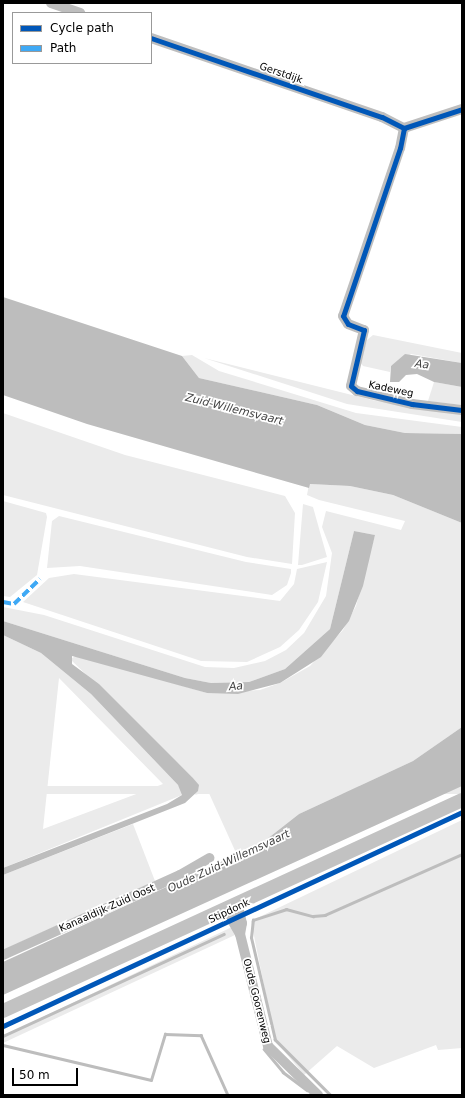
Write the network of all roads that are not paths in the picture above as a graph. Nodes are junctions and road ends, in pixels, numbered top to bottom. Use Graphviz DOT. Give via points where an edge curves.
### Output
graph roads {
  1 [pos="51,3"];
  2 [pos="77,12"];
  3 [pos="152,38"];
  4 [pos="462,109"];
  5 [pos="404,128"];
  6 [pos="462,410"];
  7 [pos="462,800"];
  8 [pos="210,858"];
  9 [pos="231,905"];
  10 [pos="3,955"];
  11 [pos="3,1011"];
  12 [pos="318,1095"];
  1 -- 2 [label="street"];
  3 -- 5 [label="street, Gerstdijk" via="382,117"];
  4 -- 5 [label="street"];
  5 -- 6 [label="street, Kadeweg" via="400,148 343,316 348,324 364,330 351,386 357,391 412,404"];
  7 -- 9 [label="main road, Stipdonk"];
  8 -- 10 [label="street, Kanaaldijk Zuid Oost" via="180,875"];
  9 -- 11 [label="main road, Stipdonk"];
  9 -- 12 [label="street, Oude Goorenweg" via="242,923 240,934 268,1046"];
}
